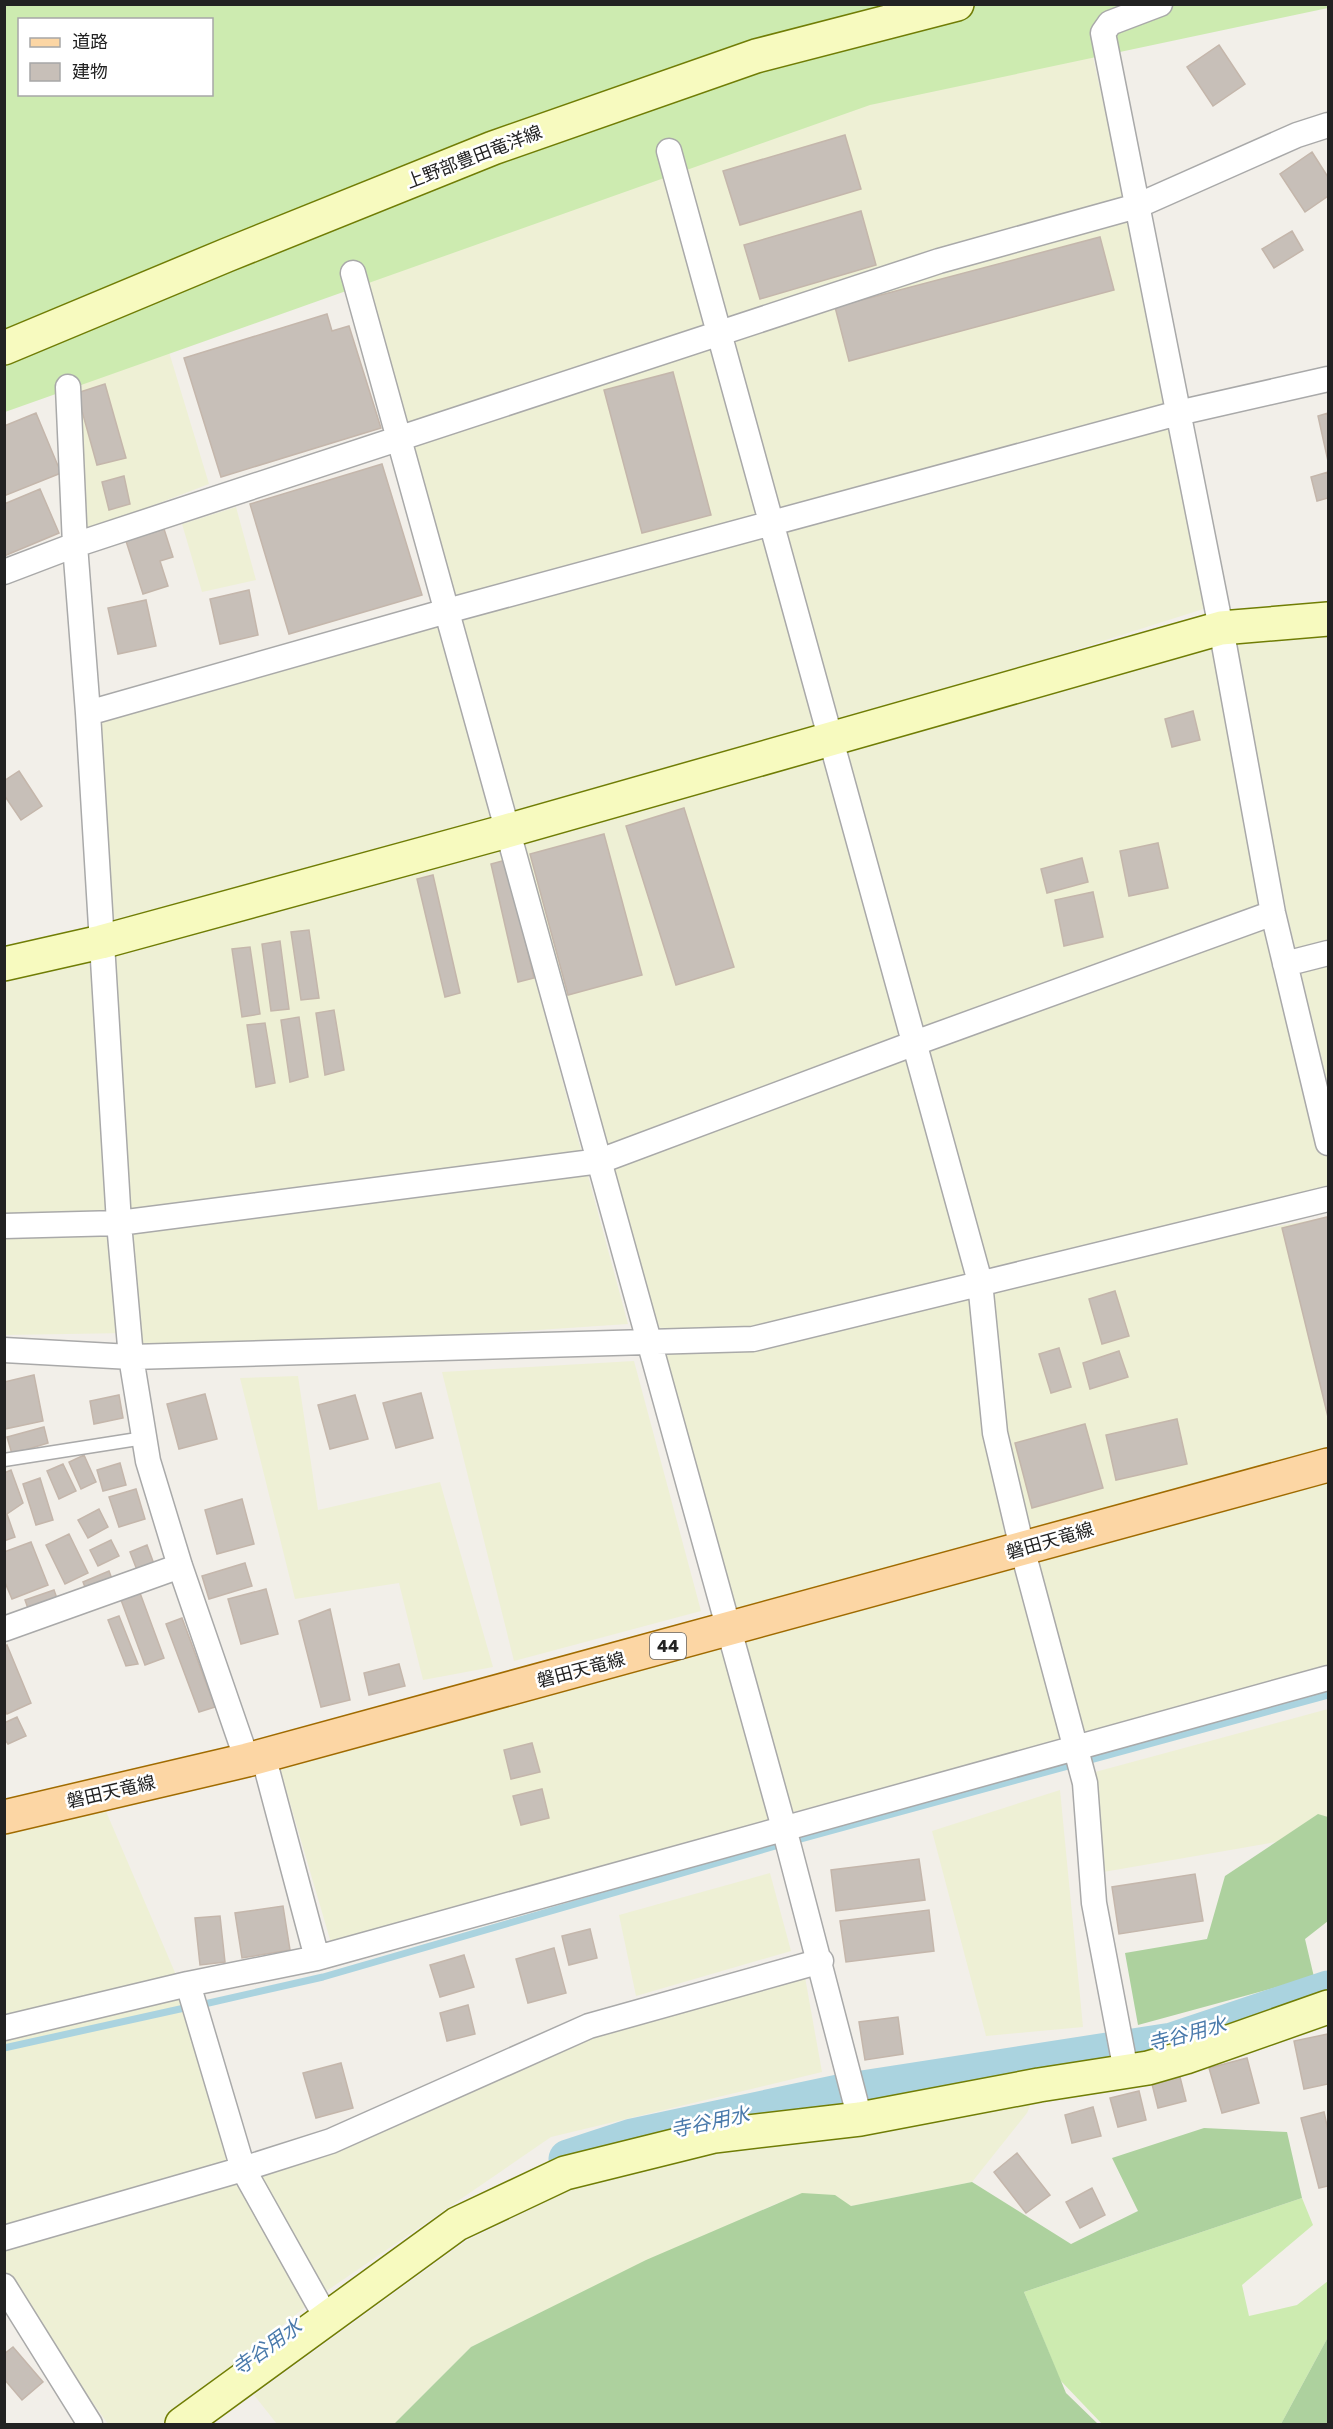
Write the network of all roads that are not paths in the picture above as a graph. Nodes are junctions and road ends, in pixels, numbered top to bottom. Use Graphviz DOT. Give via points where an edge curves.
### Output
graph roads {
  1 [pos="957,4"];
  2 [pos="1160,4"];
  3 [pos="1329,125"];
  4 [pos="669,151"];
  5 [pos="1137,206"];
  6 [pos="353,273"];
  7 [pos="717,334"];
  8 [pos="4,348"];
  9 [pos="1329,379"];
  10 [pos="68,387"];
  11 [pos="1178,413"];
  12 [pos="400,438"];
  13 [pos="770,524"];
  14 [pos="75,545"];
  15 [pos="4,572"];
  16 [pos="447,611"];
  17 [pos="1329,619"];
  18 [pos="1221,628"];
  19 [pos="88,713"];
  20 [pos="830,739"];
  21 [pos="508,830"];
  22 [pos="1273,914"];
  23 [pos="101,942"];
  24 [pos="1329,953"];
  25 [pos="4,964"];
  26 [pos="1285,964"];
  27 [pos="915,1043"];
  28 [pos="1329,1143"];
  29 [pos="600,1161"];
  30 [pos="1329,1198"];
  31 [pos="119,1222"];
  32 [pos="4,1226"];
  33 [pos="980,1282"];
  34 [pos="650,1343"];
  35 [pos="4,1350"];
  36 [pos="131,1357"];
  37 [pos="144,1438"];
  38 [pos="4,1460"];
  39 [pos="1329,1465"];
  40 [pos="1022,1548"];
  41 [pos="180,1566"];
  42 [pos="4,1629"];
  43 [pos="729,1630"];
  44 [pos="1329,1678"];
  45 [pos="1077,1747"];
  46 [pos="255,1757"];
  47 [pos="4,1817"];
  48 [pos="784,1828"];
  49 [pos="317,1958"];
  50 [pos="821,1961"];
  51 [pos="188,1984"];
  52 [pos="1329,2007"];
  53 [pos="4,2028"];
  54 [pos="1126,2072"];
  55 [pos="860,2119"];
  56 [pos="243,2169"];
  57 [pos="4,2238"];
  58 [pos="4,2286"];
  59 [pos="327,2319"];
  60 [pos="90,2424"];
  61 [pos="182,2424"];
  1 -- 8 [label="street, 上野部豊田竜洋線" via="756,56 493,148"];
  2 -- 5 [label="street" via="1110,23 1102,33"];
  3 -- 5 [label="street" via="1297,135"];
  4 -- 7 [label="street"];
  5 -- 7 [label="street" via="939,261"];
  5 -- 11 [label="street"];
  6 -- 12 [label="street"];
  7 -- 12 [label="street"];
  7 -- 13 [label="street"];
  9 -- 11 [label="street"];
  10 -- 14 [label="street"];
  11 -- 13 [label="street"];
  11 -- 18 [label="street"];
  12 -- 14 [label="street"];
  12 -- 16 [label="street"];
  13 -- 16 [label="street"];
  13 -- 20 [label="street"];
  14 -- 15 [label="street"];
  14 -- 19 [label="street"];
  16 -- 19 [label="street"];
  16 -- 21 [label="street"];
  17 -- 18 [label="street"];
  18 -- 20 [label="street"];
  18 -- 22 [label="street"];
  19 -- 23 [label="street"];
  20 -- 21 [label="street"];
  20 -- 27 [label="street"];
  21 -- 23 [label="street"];
  21 -- 29 [label="street"];
  22 -- 26 [label="street"];
  22 -- 27 [label="street"];
  23 -- 25 [label="street"];
  23 -- 31 [label="street"];
  24 -- 26 [label="street"];
  26 -- 28 [label="street"];
  27 -- 29 [label="street"];
  27 -- 33 [label="street"];
  29 -- 31 [label="street"];
  29 -- 34 [label="street"];
  30 -- 33 [label="street"];
  31 -- 32 [label="street"];
  31 -- 36 [label="street"];
  33 -- 34 [label="street" via="753,1339"];
  33 -- 40 [label="street" via="995,1433"];
  34 -- 36 [label="street"];
  34 -- 43 [label="street"];
  35 -- 36 [label="street"];
  36 -- 37 [label="street"];
  37 -- 38 [label="lane"];
  37 -- 41 [label="street"];
  39 -- 40 [label="main road, 磐田天竜線 / 44"];
  40 -- 43 [label="main road, 磐田天竜線 / 44"];
  40 -- 45 [label="street"];
  41 -- 42 [label="street"];
  41 -- 46 [label="street"];
  43 -- 46 [label="main road, 磐田天竜線 / 44"];
  43 -- 48 [label="street"];
  44 -- 45 [label="street"];
  45 -- 48 [label="street"];
  45 -- 54 [label="street" via="1085,1783 1094,1903"];
  46 -- 47 [label="main road, 磐田天竜線 / 44"];
  46 -- 49 [label="street"];
  48 -- 49 [label="street"];
  48 -- 50 [label="street"];
  49 -- 51 [label="street"];
  50 -- 55 [label="street"];
  50 -- 56 [label="street" via="589,2026 331,2141"];
  51 -- 53 [label="street"];
  51 -- 56 [label="street"];
  52 -- 54 [label="street" via="1186,2057"];
  54 -- 55 [label="street"];
  55 -- 59 [label="street" via="714,2136 564,2172 457,2224"];
  56 -- 57 [label="street"];
  56 -- 59 [label="street"];
  58 -- 60 [label="street"];
  59 -- 61 [label="street"];
}
